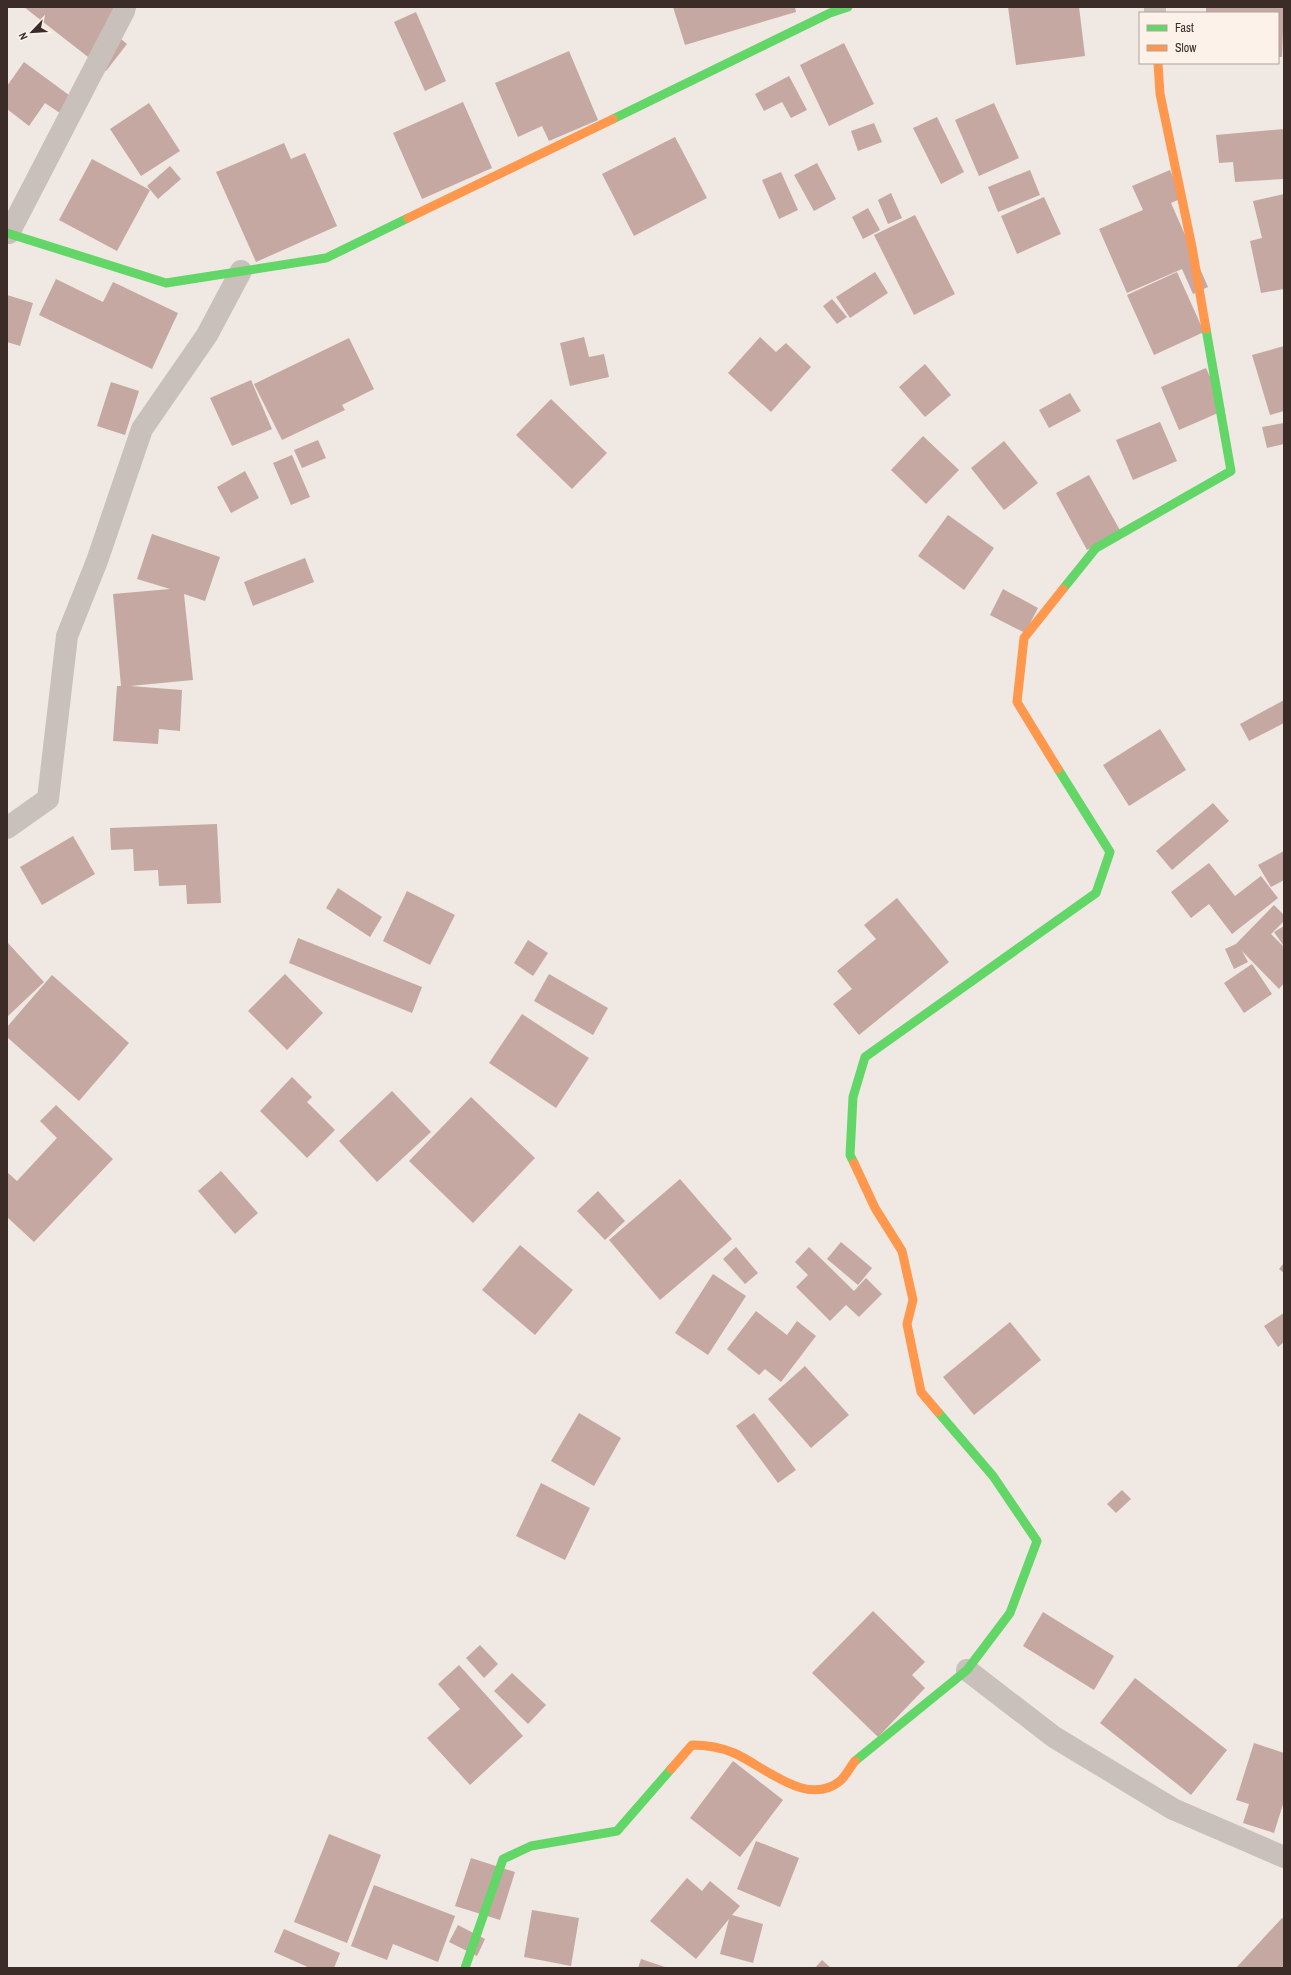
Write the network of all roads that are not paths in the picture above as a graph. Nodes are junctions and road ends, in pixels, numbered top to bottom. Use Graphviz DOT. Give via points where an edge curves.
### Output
graph roads {
  1 [pos="125,7"];
  2 [pos="848,7"];
  3 [pos="1158,64"];
  4 [pos="8,233"];
  5 [pos="241,272"];
  6 [pos="7,828"];
  7 [pos="967,1670"];
  8 [pos="1284,1857"];
  9 [pos="464,1968"];
  1 -- 4 [label="street"];
  2 -- 5 [label="street" via="830,13 326,258"];
  3 -- 7 [label="street" via="1160,94 1192,247 1232,471 1096,548 1024,638 1017,702 1110,852 1096,893 864,1057 853,1097 850,1155 875,1208 902,1251 913,1300 908,1324 921,1392 993,1476 1037,1542 1010,1613"];
  4 -- 5 [label="street" via="166,283"];
  5 -- 6 [label="street" via="207,335 142,429 97,561 67,636 48,799"];
  7 -- 8 [label="street" via="1054,1736 1173,1809"];
  7 -- 9 [label="street" via="856,1760 840,1781 821,1790 797,1788 734,1754 709,1745 692,1745 617,1831 531,1846 503,1859"];
}
